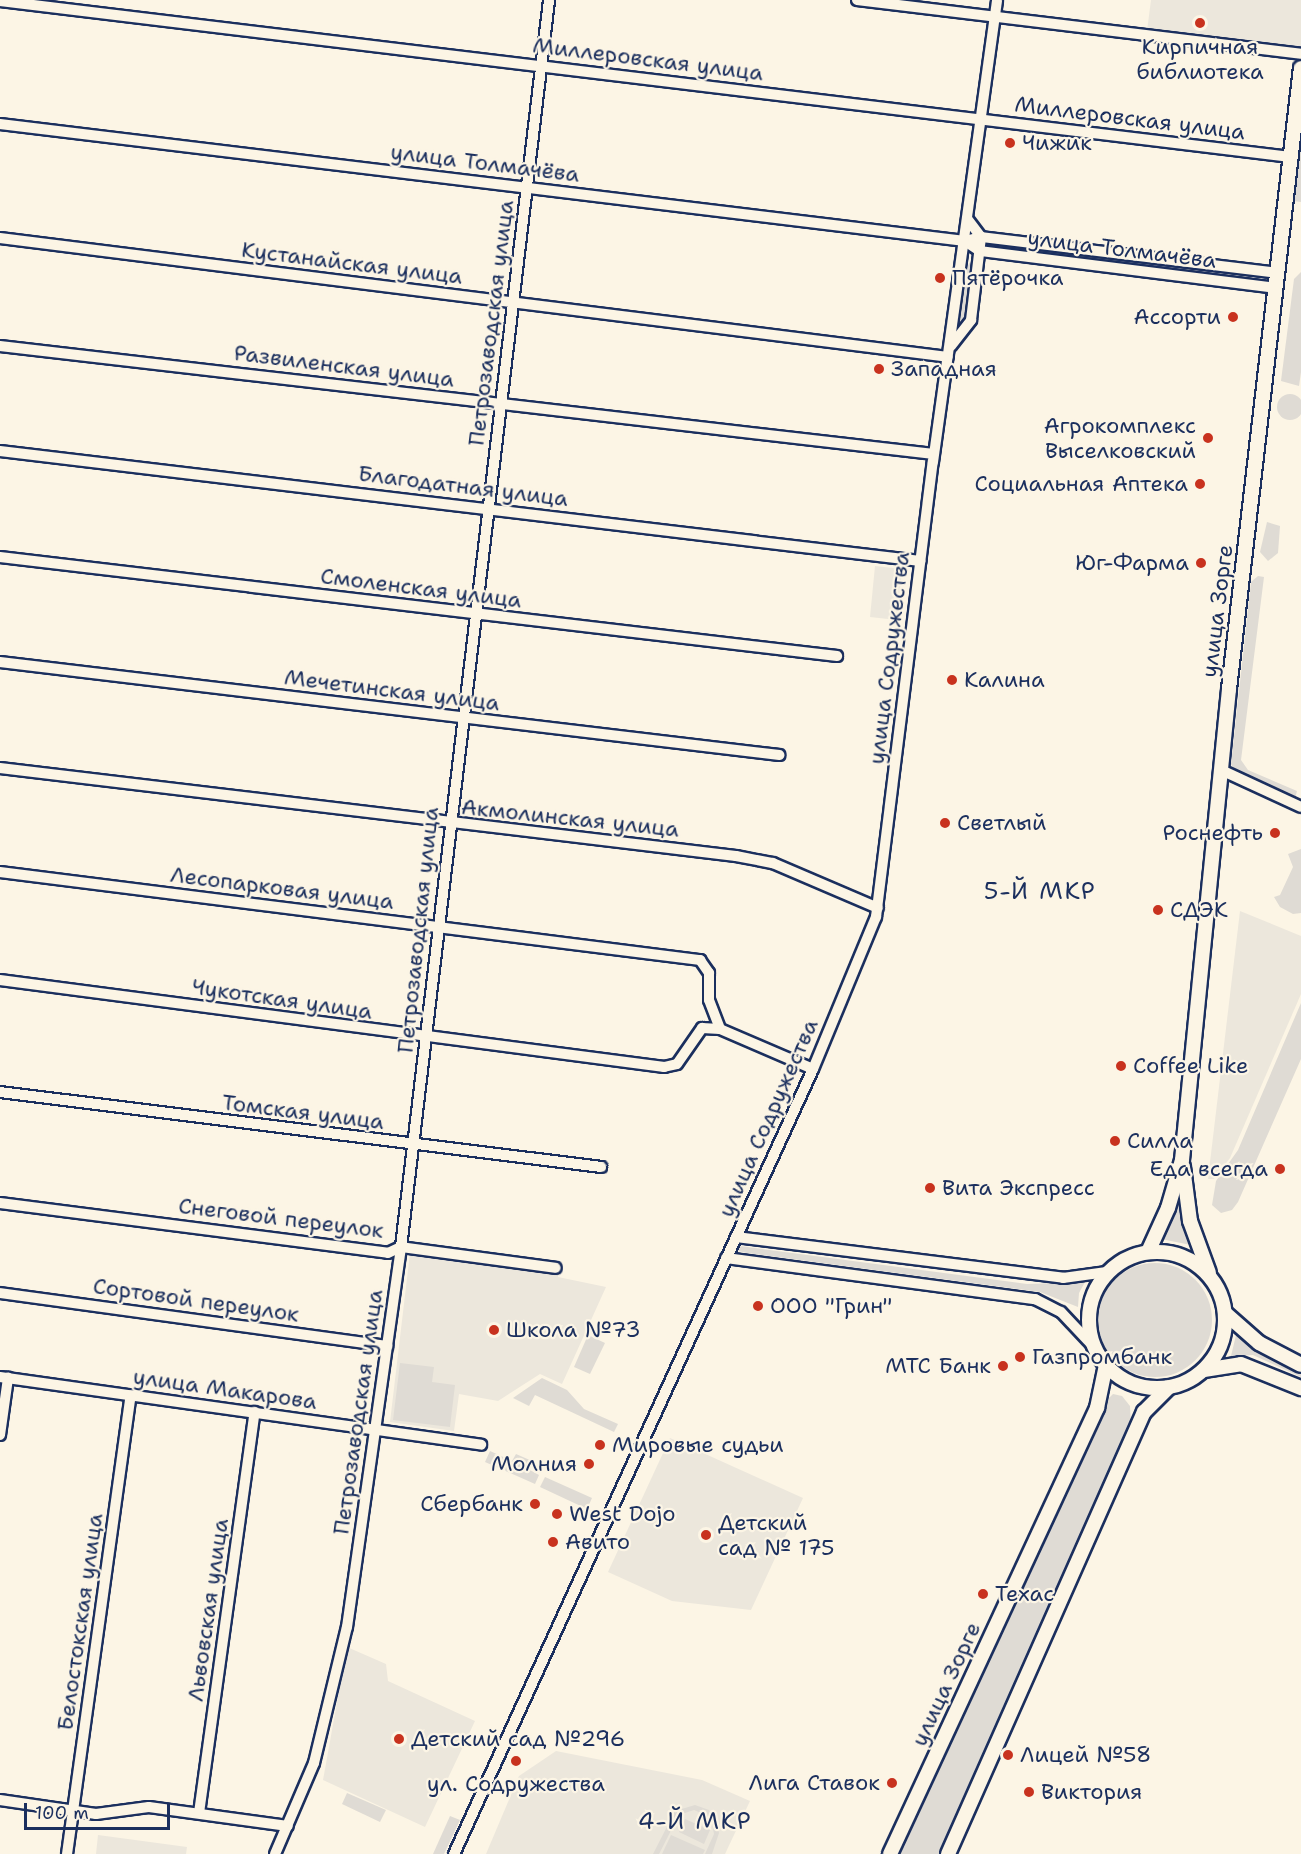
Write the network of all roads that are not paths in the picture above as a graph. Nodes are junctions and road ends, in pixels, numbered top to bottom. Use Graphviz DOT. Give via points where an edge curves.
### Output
graph roads {
  1 [pos="549,0"];
  2 [pos="857,0"];
  3 [pos="997,0"];
  4 [pos="0,1"];
  5 [pos="995,18"];
  6 [pos="1301,54"];
  7 [pos="542,66"];
  8 [pos="1301,68"];
  9 [pos="981,120"];
  10 [pos="0,124"];
  11 [pos="1291,157"];
  12 [pos="527,188"];
  13 [pos="968,220"];
  14 [pos="981,237"];
  15 [pos="0,238"];
  16 [pos="965,241"];
  17 [pos="980,251"];
  18 [pos="1278,273"];
  19 [pos="1276,288"];
  20 [pos="513,303"];
  21 [pos="0,346"];
  22 [pos="949,353"];
  23 [pos="501,405"];
  24 [pos="0,451"];
  25 [pos="934,454"];
  26 [pos="488,509"];
  27 [pos="0,557"];
  28 [pos="920,561"];
  29 [pos="475,614"];
  30 [pos="837,656"];
  31 [pos="0,662"];
  32 [pos="462,719"];
  33 [pos="779,755"];
  34 [pos="0,768"];
  35 [pos="1221,770"];
  36 [pos="1301,807"];
  37 [pos="450,824"];
  38 [pos="0,872"];
  39 [pos="878,908"];
  40 [pos="439,928"];
  41 [pos="0,980"];
  42 [pos="720,1029"];
  43 [pos="426,1037"];
  44 [pos="813,1069"];
  45 [pos="0,1092"];
  46 [pos="413,1146"];
  47 [pos="1182,1160"];
  48 [pos="602,1167"];
  49 [pos="0,1203"];
  50 [pos="736,1237"];
  51 [pos="401,1247"];
  52 [pos="1148,1252"];
  53 [pos="726,1258"];
  54 [pos="556,1268"];
  55 [pos="1107,1272"];
  56 [pos="1211,1278"];
  57 [pos="0,1293"];
  58 [pos="1225,1313"];
  59 [pos="387,1346"];
  60 [pos="1094,1347"];
  61 [pos="1106,1365"];
  62 [pos="1301,1365"];
  63 [pos="1204,1370"];
  64 [pos="4,1378"];
  65 [pos="1169,1387"];
  66 [pos="1301,1388"];
  67 [pos="131,1395"];
  68 [pos="255,1412"];
  69 [pos="375,1431"];
  70 [pos="0,1435"];
  71 [pos="481,1445"];
  72 [pos="0,1800"];
  73 [pos="73,1812"];
  74 [pos="199,1813"];
  75 [pos="288,1826"];
  76 [pos="67,1854"];
  77 [pos="275,1854"];
  78 [pos="454,1854"];
  79 [pos="890,1854"];
  80 [pos="948,1854"];
  1 -- 7 [label="street, Петрозаводская улица"];
  2 -- 5 [label="street"];
  3 -- 5 [label="street, улица Содружества"];
  4 -- 7 [label="street, Миллеровская улица"];
  5 -- 6 [label="street"];
  5 -- 9 [label="street, улица Содружества"];
  7 -- 9 [label="street, Миллеровская улица"];
  7 -- 12 [label="street, Петрозаводская улица"];
  8 -- 11 [label="main road, улица Зорге"];
  9 -- 11 [label="street, Миллеровская улица"];
  9 -- 13 [label="street, улица Содружества"];
  10 -- 12 [label="street, улица Толмачёва"];
  11 -- 18 [label="main road, улица Зорге"];
  12 -- 16 [label="street, улица Толмачёва"];
  12 -- 20 [label="street, Петрозаводская улица"];
  13 -- 14 [label="street"];
  13 -- 16 [label="street, улица Содружества"];
  14 -- 16 [label="street, улица Толмачёва"];
  14 -- 17 [label="street, улица Содружества"];
  14 -- 18 [label="street, улица Толмачёва"];
  15 -- 20 [label="street, Кустанайская улица"];
  16 -- 17 [label="street, улица Толмачёва"];
  16 -- 22 [label="street, улица Содружества"];
  17 -- 19 [label="street, улица Толмачёва"];
  17 -- 22 [label="street, улица Содружества" via="971,320"];
  18 -- 19 [label="main road, улица Зорге"];
  19 -- 35 [label="main road, улица Зорге"];
  20 -- 22 [label="street, Кустанайская улица"];
  20 -- 23 [label="street, Петрозаводская улица"];
  21 -- 23 [label="street, Развиленская улица"];
  22 -- 25 [label="street, улица Содружества"];
  23 -- 25 [label="street, Развиленская улица"];
  23 -- 26 [label="street, Петрозаводская улица"];
  24 -- 26 [label="street, Благодатная улица"];
  25 -- 28 [label="street, улица Содружества"];
  26 -- 28 [label="street, Благодатная улица"];
  26 -- 29 [label="street, Петрозаводская улица"];
  27 -- 29 [label="street, Смоленская улица"];
  28 -- 39 [label="street, улица Содружества"];
  29 -- 30 [label="street, Смоленская улица"];
  29 -- 32 [label="street, Петрозаводская улица"];
  31 -- 32 [label="street, Мечетинская улица"];
  32 -- 33 [label="street, Мечетинская улица"];
  32 -- 37 [label="street, Петрозаводская улица"];
  34 -- 37 [label="street, Акмолинская улица"];
  35 -- 36 [label="street"];
  35 -- 47 [label="main road, улица Зорге"];
  37 -- 39 [label="street, Акмолинская улица" via="773,863"];
  37 -- 40 [label="street, Петрозаводская улица"];
  38 -- 40 [label="street, Лесопарковая улица"];
  39 -- 44 [label="street, улица Содружества"];
  40 -- 42 [label="street, Лесопарковая улица" via="700,960 710,973 709,1000"];
  40 -- 43 [label="street, Петрозаводская улица"];
  41 -- 43 [label="street, Чукотская улица"];
  42 -- 43 [label="street, Чукотская улица" via="702,1028 677,1064 664,1066"];
  42 -- 44 [label="street"];
  43 -- 46 [label="street, Петрозаводская улица"];
  44 -- 50 [label="street, улица Содружества"];
  45 -- 46 [label="street, Томская улица"];
  46 -- 48 [label="street, Томская улица"];
  46 -- 51 [label="street, Петрозаводская улица"];
  47 -- 52 [label="main road, улица Зорге" via="1168,1208"];
  47 -- 56 [label="main road, улица Зорге" via="1190,1221"];
  49 -- 51 [label="street, Снеговой переулок" via="388,1253"];
  50 -- 53 [label="street, улица Содружества"];
  50 -- 55 [label="street" via="1064,1278"];
  51 -- 54 [label="street, Снеговой переулок"];
  51 -- 59 [label="street, Петрозаводская улица"];
  52 -- 55 [label="main road" via="1126,1259"];
  52 -- 56 [label="main road" via="1183,1257"];
  53 -- 60 [label="street" via="1035,1299 1061,1312"];
  53 -- 78 [label="street, улица Содружества"];
  55 -- 60 [label="main road" via="1089,1308"];
  56 -- 58 [label="main road"];
  57 -- 59 [label="street, Сортовой переулок"];
  58 -- 62 [label="main road" via="1259,1343"];
  58 -- 63 [label="main road" via="1224,1334 1217,1353"];
  59 -- 69 [label="street, Петрозаводская улица"];
  60 -- 61 [label="main road"];
  61 -- 65 [label="main road" via="1134,1384"];
  61 -- 79 [label="main road, улица Зорге" via="1097,1408"];
  63 -- 65 [label="main road"];
  63 -- 66 [label="main road" via="1241,1364"];
  64 -- 67 [label="street, улица Макарова"];
  64 -- 70 [label="street"];
  65 -- 80 [label="main road" via="1144,1412"];
  67 -- 68 [label="street, улица Макарова"];
  67 -- 73 [label="street, Белостокская улица"];
  68 -- 69 [label="street, улица Макарова"];
  68 -- 74 [label="street, Львовская улица"];
  69 -- 71 [label="street, улица Макарова"];
  69 -- 75 [label="street, Петрозаводская улица" via="347,1627 314,1763"];
  72 -- 73 [label="street"];
  73 -- 74 [label="street" via="96,1814 149,1807"];
  73 -- 76 [label="street, Белостокская улица"];
  74 -- 75 [label="street"];
  75 -- 77 [label="street, Петрозаводская улица"];
}
